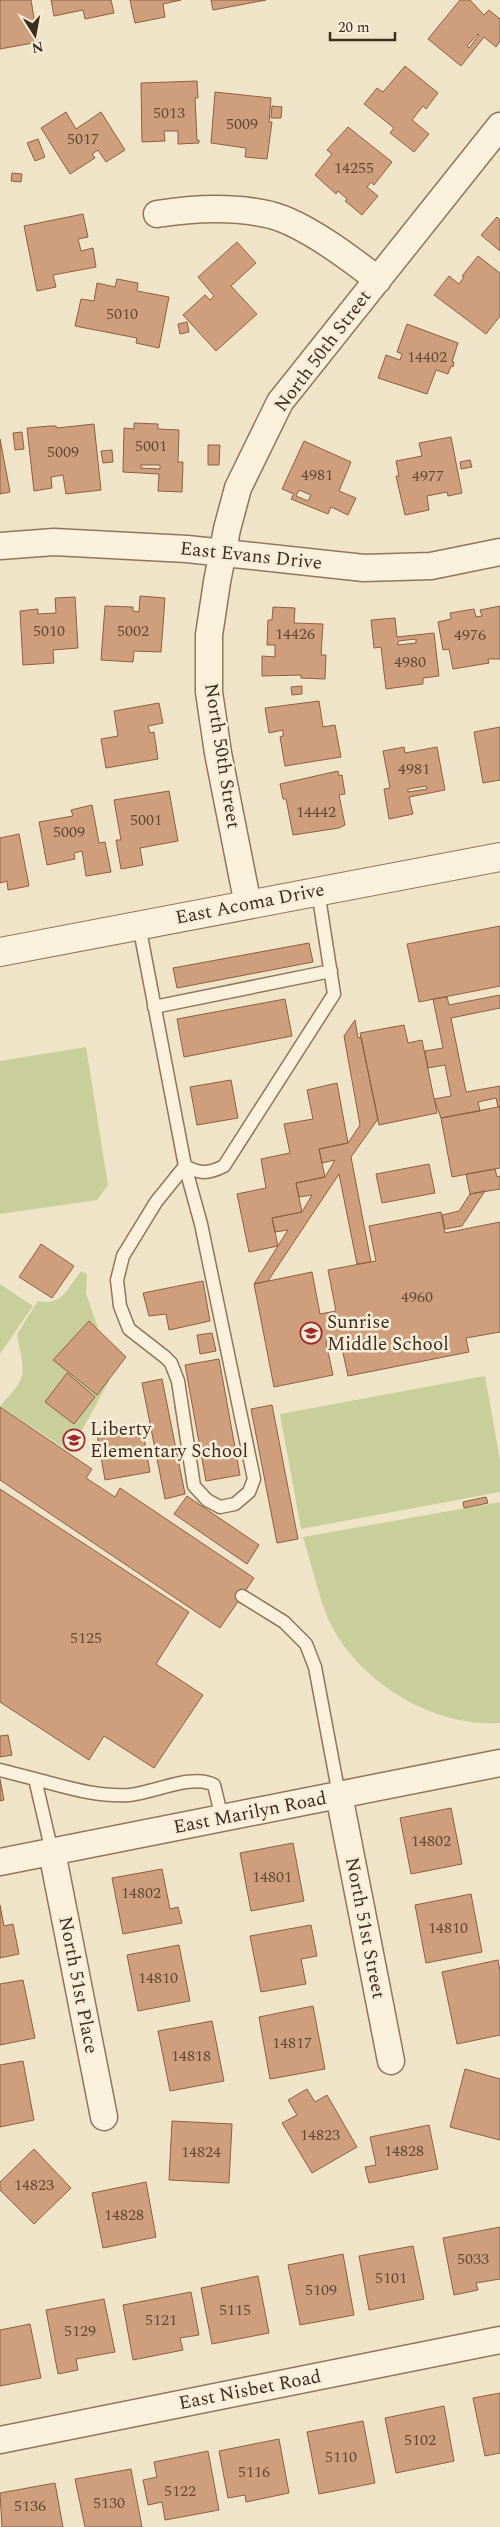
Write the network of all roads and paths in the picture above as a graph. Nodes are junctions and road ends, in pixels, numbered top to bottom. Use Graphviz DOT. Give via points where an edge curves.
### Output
graph roads {
  1 [pos="500,126"];
  2 [pos="157,214"];
  3 [pos="378,280"];
  4 [pos="0,546"];
  5 [pos="500,552"];
  6 [pos="222,553"];
  7 [pos="500,857"];
  8 [pos="318,892"];
  9 [pos="248,905"];
  10 [pos="139,926"];
  11 [pos="0,952"];
  12 [pos="331,971"];
  13 [pos="154,1007"];
  14 [pos="185,1166"];
  15 [pos="242,1596"];
  16 [pos="500,1763"];
  17 [pos="0,1770"];
  18 [pos="35,1778"];
  19 [pos="339,1795"];
  20 [pos="222,1818"];
  21 [pos="52,1852"];
  22 [pos="0,1862"];
  23 [pos="391,2061"];
  24 [pos="104,2117"];
  25 [pos="500,2340"];
  26 [pos="0,2440"];
  1 -- 3 [label="street, North 50th Street"];
  2 -- 3 [label="street" via="229,209 272,216 311,234"];
  3 -- 6 [label="street, North 50th Street" via="280,402 238,488"];
  4 -- 6 [label="street, East Evans Drive" via="54,542"];
  5 -- 6 [label="street, East Evans Drive" via="432,566 364,568"];
  6 -- 9 [label="street, North 50th Street" via="209,635 209,692"];
  7 -- 8 [label="street, East Acoma Drive"];
  8 -- 9 [label="street, East Acoma Drive"];
  8 -- 12 [label="lane"];
  9 -- 10 [label="street, East Acoma Drive"];
  10 -- 11 [label="street, East Acoma Drive"];
  10 -- 13 [label="lane"];
  12 -- 13 [label="lane"];
  12 -- 14 [label="lane" via="334,994 224,1166 210,1174"];
  13 -- 14 [label="lane"];
  14 -- 14 [label="lane" via="156,1202 123,1256 118,1280 120,1306 129,1329 171,1363 178,1381 194,1486 207,1500 220,1507 235,1504 249,1492 254,1479 201,1224"];
  15 -- 19 [label="lane" via="284,1622 306,1644 315,1667"];
  16 -- 19 [label="street, East Marilyn Road"];
  17 -- 18 [label="lane"];
  18 -- 20 [label="lane" via="104,1795 130,1795 207,1781 214,1785"];
  18 -- 21 [label="lane"];
  19 -- 20 [label="street, East Marilyn Road"];
  19 -- 23 [label="street, North 51st Street"];
  20 -- 21 [label="street, East Marilyn Road"];
  21 -- 22 [label="street, East Marilyn Road"];
  21 -- 24 [label="street, North 51st Place"];
  25 -- 26 [label="street, East Nisbet Road"];
}
